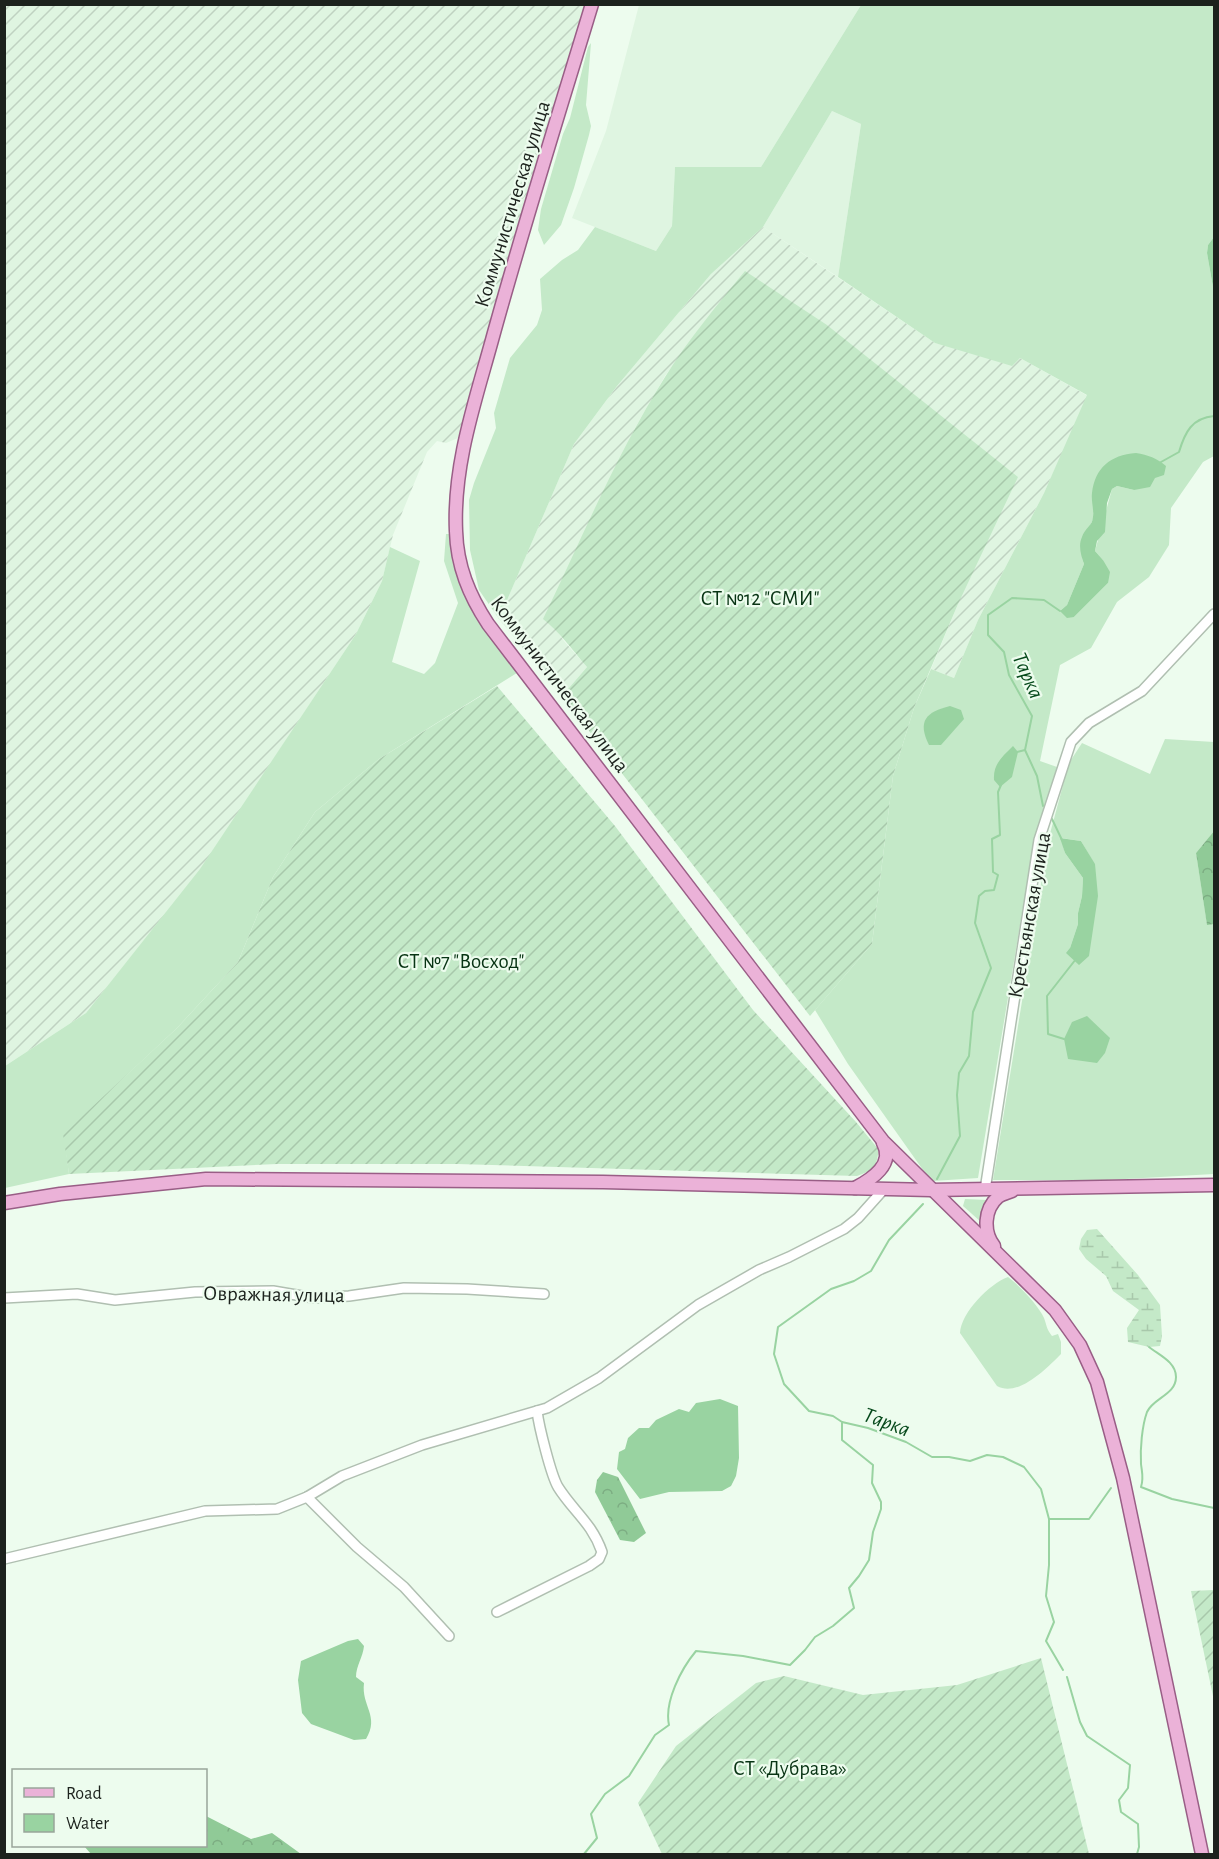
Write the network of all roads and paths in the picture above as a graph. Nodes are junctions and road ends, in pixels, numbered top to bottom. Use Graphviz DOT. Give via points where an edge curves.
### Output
graph roads {
  1 [pos="592,4"];
  2 [pos="1215,614"];
  3 [pos="883,1142"];
  4 [pos="1215,1185"];
  5 [pos="855,1188"];
  6 [pos="884,1189"];
  7 [pos="931,1190"];
  8 [pos="985,1190"];
  9 [pos="1015,1190"];
  10 [pos="4,1203"];
  11 [pos="1005,1262"];
  12 [pos="544,1294"];
  13 [pos="4,1298"];
  14 [pos="537,1411"];
  15 [pos="307,1497"];
  16 [pos="4,1559"];
  17 [pos="497,1612"];
  18 [pos="449,1636"];
  19 [pos="1202,1854"];
  1 -- 3 [label="main road, Коммунистическая улица" via="503,301 461,458 455,505 462,571 488,624"];
  2 -- 8 [label="street, Крестьянская улица" via="1142,691 1089,723 1071,742 1039,840"];
  3 -- 5 [label="main road" via="886,1161 872,1179"];
  3 -- 7 [label="main road, Коммунистическая улица"];
  4 -- 9 [label="main road"];
  5 -- 6 [label="main road"];
  5 -- 10 [label="main road" via="206,1179"];
  6 -- 7 [label="main road"];
  6 -- 14 [label="street" via="844,1228 698,1305 599,1378"];
  7 -- 8 [label="main road"];
  7 -- 11 [label="main road, Коммунистическая улица"];
  8 -- 9 [label="main road"];
  9 -- 11 [label="main road" via="999,1196 987,1217 989,1240"];
  11 -- 19 [label="main road" via="1065,1322 1097,1382 1130,1508"];
  12 -- 13 [label="street, Овражная улица" via="404,1288 314,1298 273,1291 195,1292 115,1300 77,1294"];
  14 -- 15 [label="street" via="422,1445 342,1476"];
  14 -- 17 [label="street" via="557,1486 587,1521 602,1552 589,1566"];
  15 -- 16 [label="street" via="276,1509 205,1511"];
  15 -- 18 [label="street" via="350,1541 404,1587"];
}
